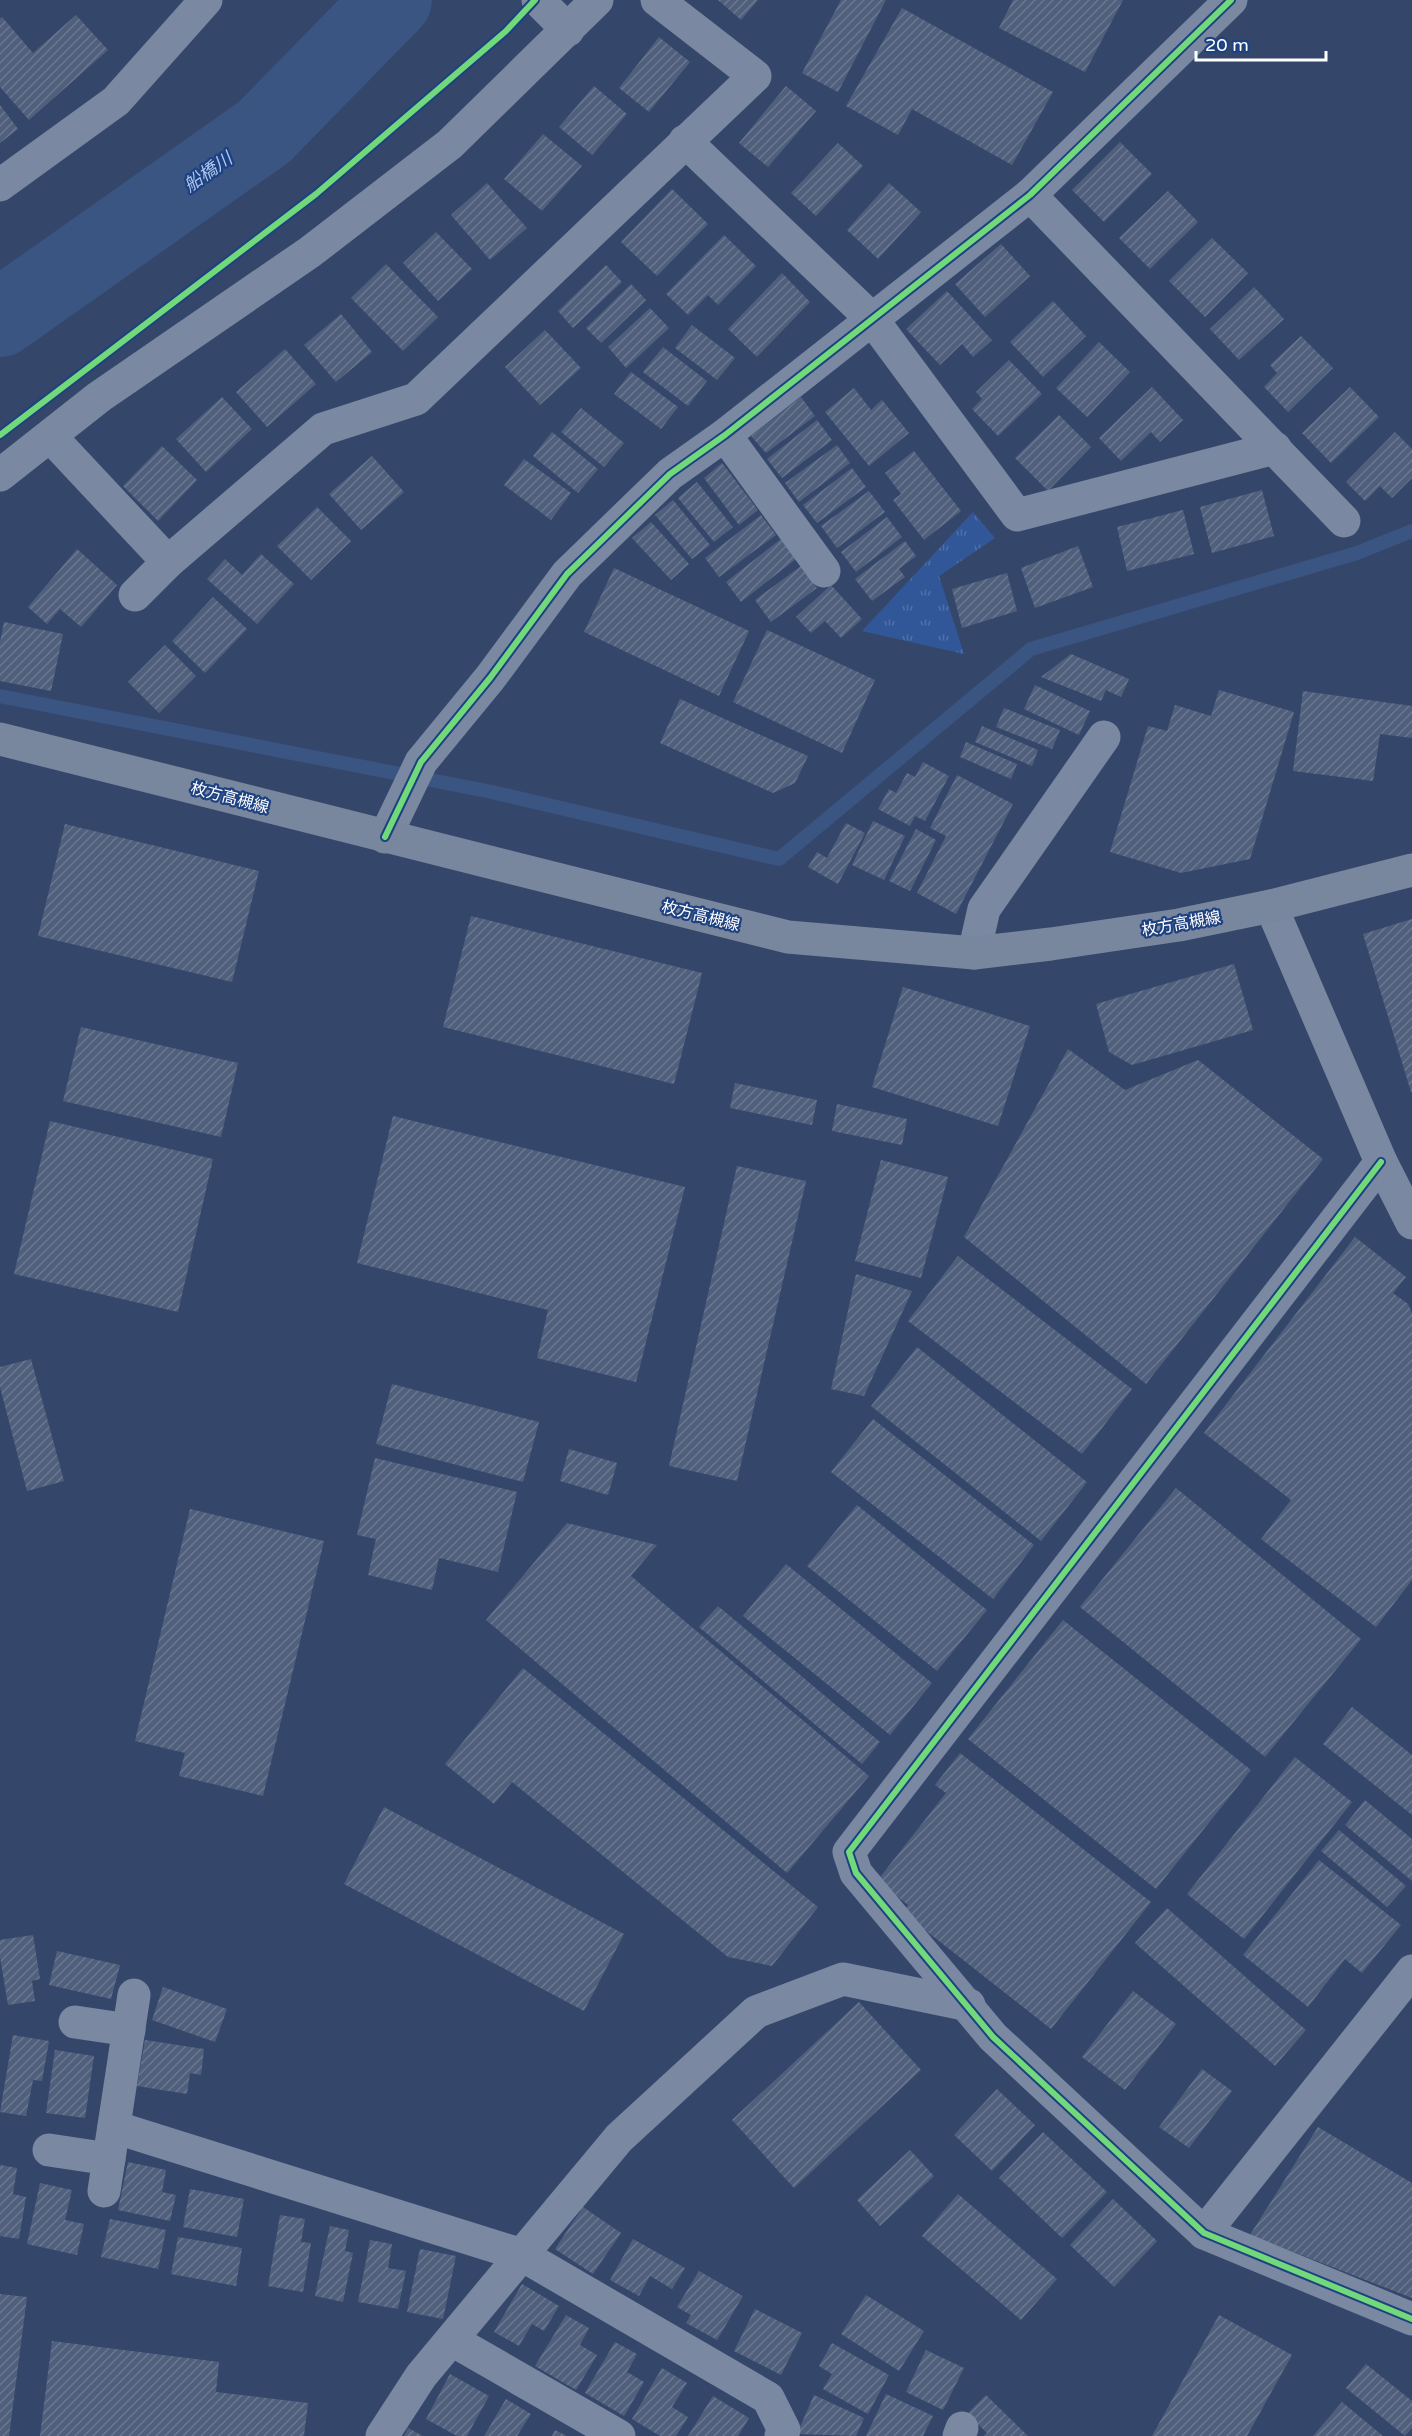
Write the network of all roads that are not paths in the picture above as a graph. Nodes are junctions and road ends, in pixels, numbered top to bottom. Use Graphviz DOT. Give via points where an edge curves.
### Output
graph roads {
  1 [pos="206,0"];
  2 [pos="537,0"];
  3 [pos="597,0"];
  4 [pos="657,0"];
  5 [pos="1231,0"];
  6 [pos="568,30"];
  7 [pos="686,141"];
  8 [pos="0,185"];
  9 [pos="1030,195"];
  10 [pos="872,319"];
  11 [pos="725,435"];
  12 [pos="50,436"];
  13 [pos="1275,448"];
  14 [pos="0,475"];
  15 [pos="1344,521"];
  16 [pos="168,562"];
  17 [pos="824,571"];
  18 [pos="135,595"];
  19 [pos="1104,737"];
  20 [pos="0,739"];
  21 [pos="385,837"];
  22 [pos="1412,870"];
  23 [pos="1271,906"];
  24 [pos="974,954"];
  25 [pos="1381,1162"];
  26 [pos="1412,1223"];
  27 [pos="1412,1971"];
  28 [pos="134,1995"];
  29 [pos="969,2005"];
  30 [pos="75,2022"];
  31 [pos="129,2030"];
  32 [pos="114,2127"];
  33 [pos="49,2151"];
  34 [pos="109,2159"];
  35 [pos="104,2191"];
  36 [pos="1204,2233"];
  37 [pos="522,2254"];
  38 [pos="1412,2319"];
  39 [pos="452,2340"];
  40 [pos="382,2436"];
  41 [pos="619,2436"];
  42 [pos="781,2436"];
  1 -- 8 [label="street" via="116,101"];
  2 -- 6 [label="street"];
  3 -- 6 [label="street"];
  4 -- 7 [label="street" via="755,76"];
  5 -- 9 [label="street"];
  6 -- 12 [label="street" via="450,144 309,252 99,397"];
  7 -- 10 [label="street"];
  7 -- 16 [label="street" via="416,399 323,429"];
  9 -- 10 [label="street"];
  9 -- 13 [label="street"];
  10 -- 11 [label="street"];
  10 -- 13 [label="street" via="1017,515"];
  11 -- 17 [label="street"];
  11 -- 21 [label="street" via="670,474 567,574 422,762"];
  12 -- 14 [label="street"];
  12 -- 16 [label="street"];
  13 -- 15 [label="street"];
  16 -- 18 [label="street"];
  19 -- 24 [label="street" via="984,909"];
  20 -- 21 [label="main road, 枚方高槻線"];
  21 -- 24 [label="main road, 枚方高槻線" via="788,937"];
  22 -- 23 [label="main road, 枚方高槻線"];
  23 -- 24 [label="main road, 枚方高槻線" via="1179,925"];
  23 -- 25 [label="street"];
  25 -- 26 [label="street"];
  25 -- 29 [label="street" via="849,1852 856,1873"];
  27 -- 36 [label="street"];
  28 -- 31 [label="street"];
  29 -- 36 [label="street" via="993,2037"];
  29 -- 37 [label="street" via="843,1979 756,2012 620,2138"];
  30 -- 31 [label="street"];
  31 -- 32 [label="street"];
  32 -- 34 [label="street"];
  32 -- 37 [label="street"];
  33 -- 34 [label="street"];
  34 -- 35 [label="street"];
  36 -- 38 [label="street"];
  37 -- 39 [label="street"];
  37 -- 42 [label="street" via="768,2398 784,2430"];
  39 -- 40 [label="street" via="421,2376"];
  39 -- 41 [label="street"];
}
